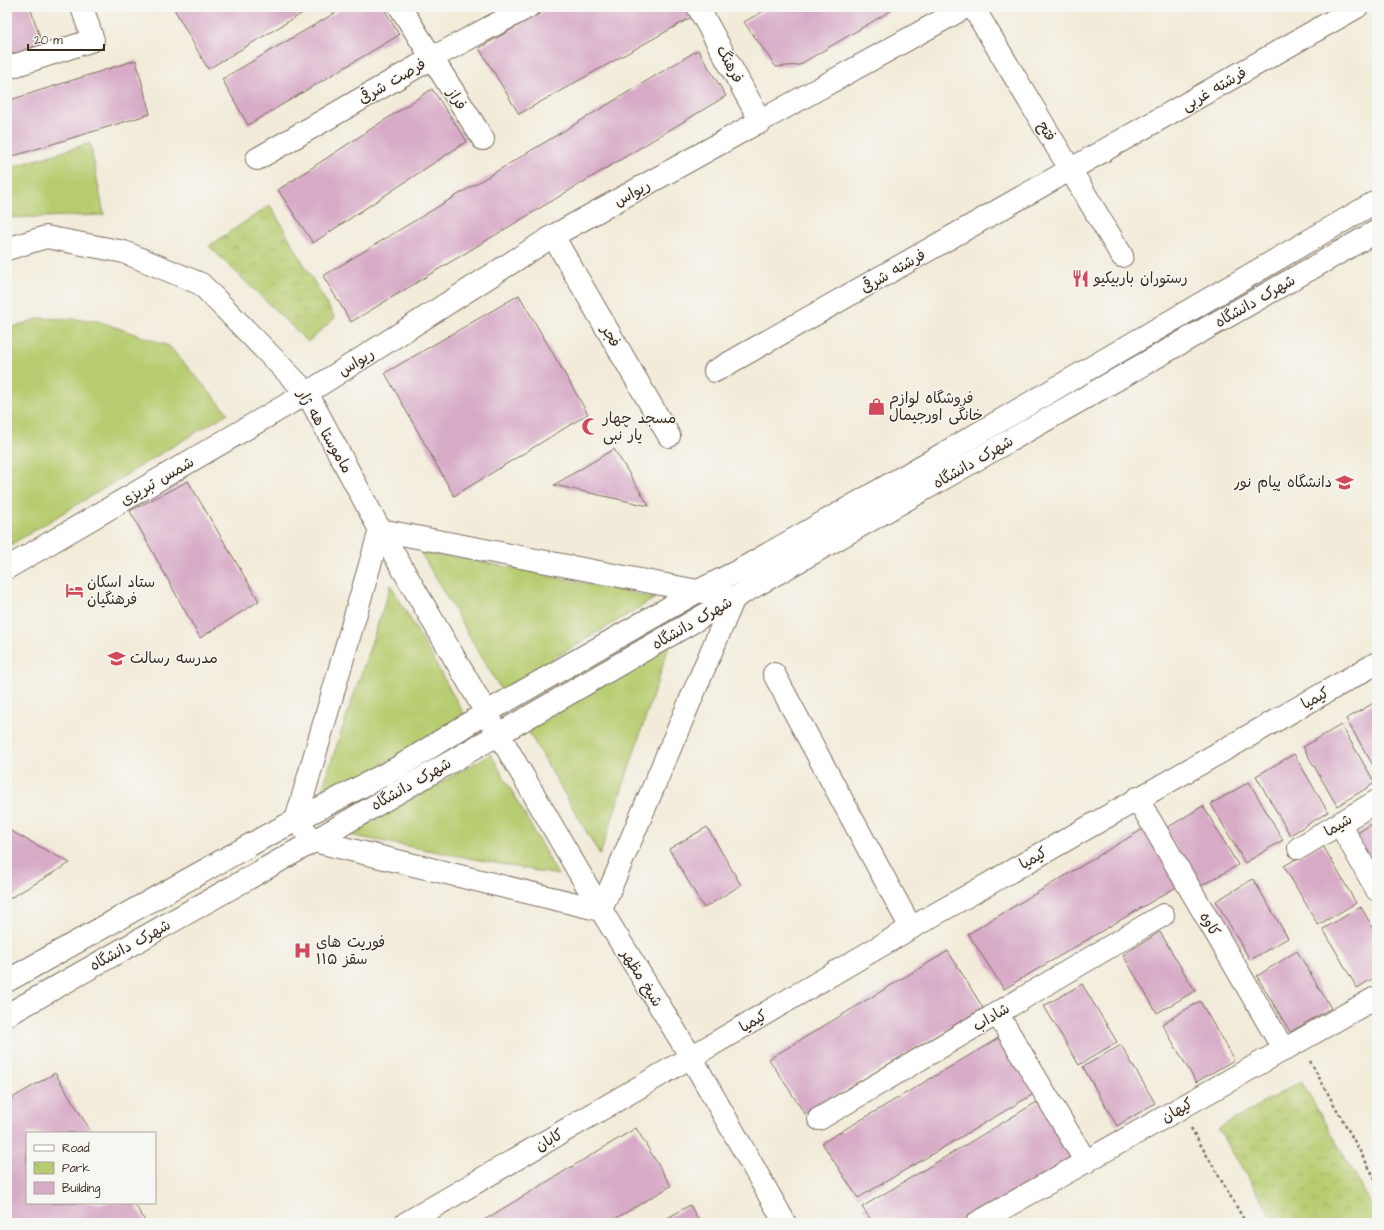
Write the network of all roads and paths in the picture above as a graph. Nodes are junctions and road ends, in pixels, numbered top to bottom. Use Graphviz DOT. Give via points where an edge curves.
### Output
graph roads {
  1 [pos="82,7"];
  2 [pos="400,7"];
  3 [pos="528,7"];
  4 [pos="698,7"];
  5 [pos="966,7"];
  6 [pos="973,7"];
  7 [pos="1357,7"];
  8 [pos="432,58"];
  9 [pos="7,68"];
  10 [pos="761,122"];
  11 [pos="483,139"];
  12 [pos="257,159"];
  13 [pos="1070,170"];
  14 [pos="1377,201"];
  15 [pos="1377,231"];
  16 [pos="554,236"];
  17 [pos="7,249"];
  18 [pos="1122,256"];
  19 [pos="715,371"];
  20 [pos="307,393"];
  21 [pos="669,436"];
  22 [pos="380,530"];
  23 [pos="7,568"];
  24 [pos="698,591"];
  25 [pos="734,598"];
  26 [pos="1377,662"];
  27 [pos="774,674"];
  28 [pos="487,712"];
  29 [pos="499,733"];
  30 [pos="1137,798"];
  31 [pos="1377,801"];
  32 [pos="296,820"];
  33 [pos="1340,824"];
  34 [pos="314,841"];
  35 [pos="1299,848"];
  36 [pos="1377,890"];
  37 [pos="601,910"];
  38 [pos="1163,915"];
  39 [pos="912,928"];
  40 [pos="7,981"];
  41 [pos="1377,997"];
  42 [pos="997,1013"];
  43 [pos="7,1015"];
  44 [pos="1291,1045"];
  45 [pos="691,1057"];
  46 [pos="1180,1108"];
  47 [pos="819,1119"];
  48 [pos="1086,1162"];
  49 [pos="1377,1182"];
  50 [pos="406,1223"];
  51 [pos="785,1223"];
  52 [pos="977,1223"];
  53 [pos="1246,1223"];
  1 -- 9 [label="street" via="93,40"];
  2 -- 8 [label="street, فراز"];
  3 -- 8 [label="street, فرصت شرقی"];
  4 -- 10 [label="street, فرهنگ"];
  5 -- 10 [label="street, ریواس"];
  6 -- 13 [label="street, فتح"];
  7 -- 13 [label="street, فرشته غربی"];
  8 -- 11 [label="street, فراز"];
  8 -- 12 [label="street, فرصت شرقی"];
  10 -- 16 [label="street, ریواس"];
  13 -- 18 [label="street, فتح"];
  13 -- 19 [label="street, فرشته شرقی"];
  14 -- 24 [label="street" via="936,458 740,570"];
  15 -- 25 [label="street, شهرک دانشگاه"];
  16 -- 20 [label="street, ریواس"];
  16 -- 21 [label="street, فجر"];
  17 -- 20 [label="street, ماموستا هه ژار" via="46,237 124,252 200,284"];
  20 -- 22 [label="street, ماموستا هه ژار"];
  20 -- 23 [label="street, شمس تبریزی"];
  22 -- 24 [label="street"];
  22 -- 28 [label="street, ماموستا هه ژار"];
  22 -- 32 [label="street"];
  24 -- 25 [label="street"];
  24 -- 28 [label="street"];
  25 -- 29 [label="street, شهرک دانشگاه"];
  25 -- 37 [label="street"];
  26 -- 30 [label="street, کیمیا"];
  27 -- 39 [label="street"];
  28 -- 29 [label="street, ماموستا هه ژار"];
  28 -- 32 [label="street" via="397,768"];
  29 -- 34 [label="street, شهرک دانشگاه"];
  29 -- 37 [label="street, شیخ مظهر"];
  30 -- 39 [label="street, کیمیا"];
  30 -- 44 [label="street, کاوه"];
  31 -- 33 [label="street, شیما"];
  32 -- 34 [label="street"];
  32 -- 40 [label="street"];
  33 -- 35 [label="street, شیما"];
  33 -- 36 [label="street"];
  34 -- 37 [label="street"];
  34 -- 43 [label="street, شهرک دانشگاه"];
  37 -- 45 [label="street, شیخ مظهر"];
  38 -- 42 [label="street, شاداب"];
  39 -- 45 [label="street, کیمیا"];
  41 -- 44 [label="street, کیهان"];
  42 -- 47 [label="street, شاداب"];
  42 -- 48 [label="street"];
  44 -- 46 [label="street, کیهان"];
  44 -- 49 [label="path"];
  45 -- 50 [label="street, کابان"];
  45 -- 51 [label="street, شیخ مظهر"];
  46 -- 48 [label="street, کیهان"];
  46 -- 53 [label="path"];
  48 -- 52 [label="street, کیهان"];
}
